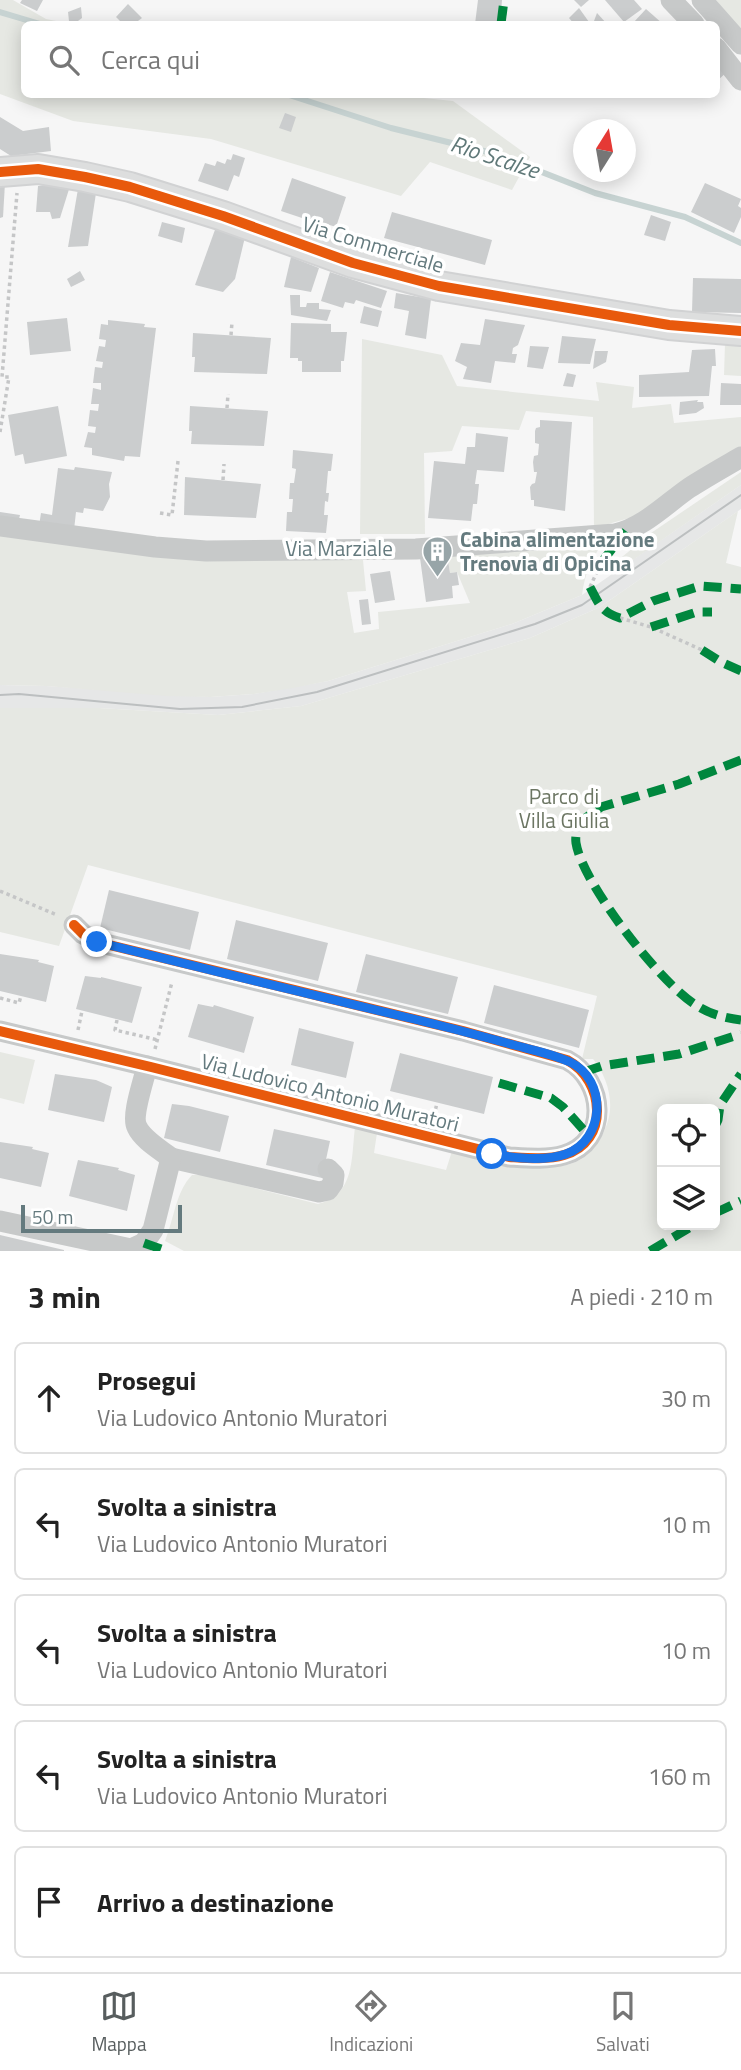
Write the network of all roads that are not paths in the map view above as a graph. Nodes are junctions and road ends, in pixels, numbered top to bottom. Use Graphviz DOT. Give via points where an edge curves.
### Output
graph roads {
  1 [pos="671,0"];
  2 [pos="702,0"];
  3 [pos="691,21"];
  4 [pos="741,44"];
  5 [pos="720,53"];
  6 [pos="741,80"];
  7 [pos="9,171"];
  8 [pos="741,331"];
  9 [pos="741,457"];
  10 [pos="0,526"];
  11 [pos="74,925"];
  12 [pos="0,1031"];
  13 [pos="147,1066"];
  14 [pos="171,1158"];
  15 [pos="328,1169"];
  16 [pos="0,1221"];
  1 -- 3 [label="street"];
  2 -- 4 [label="street"];
  5 -- 6 [label="street"];
  7 -- 8 [label="main road, Via Commerciale" via="38,169 130,187 353,263 439,286 669,325"];
  9 -- 10 [label="street, Via Marziale" via="649,518 615,534 416,549 206,551"];
  11 -- 13 [label="street, Via Ludovico Antonio Muratori" via="97,942 567,1060 591,1081 598,1109 589,1136 576,1149 564,1155 509,1157"];
  12 -- 13 [label="street, Via Ludovico Antonio Muratori"];
  13 -- 14 [label="street" via="136,1126"];
  14 -- 15 [label="street" via="319,1192 333,1183 334,1175"];
  14 -- 16 [label="street" via="153,1230 144,1243 131,1250"];
}
